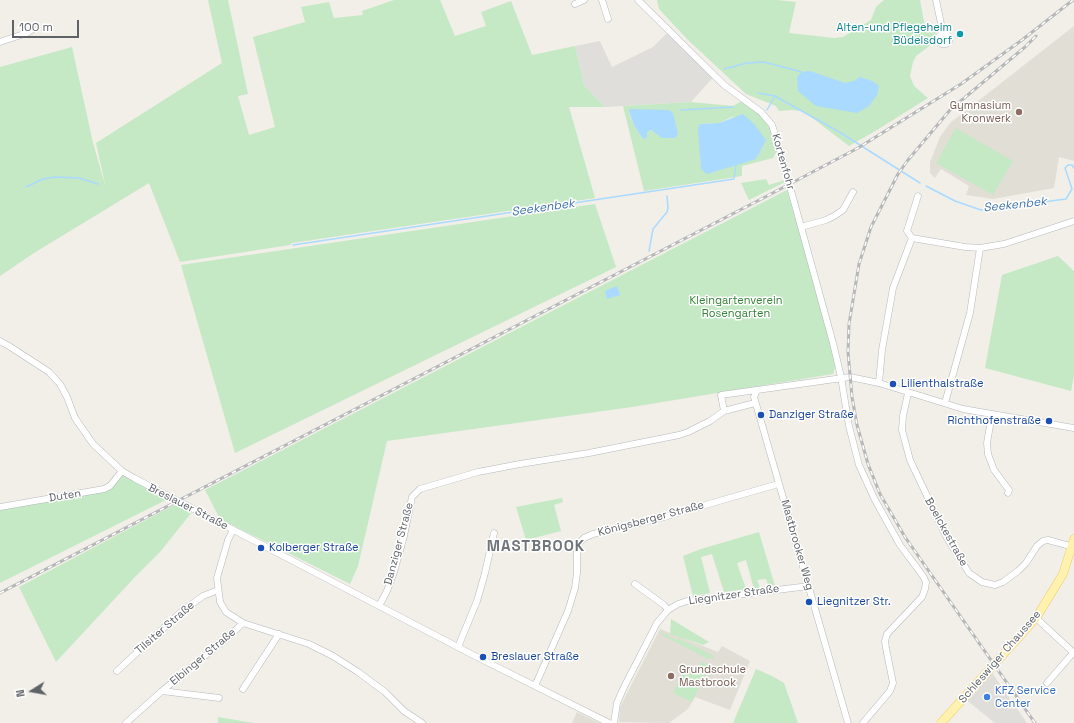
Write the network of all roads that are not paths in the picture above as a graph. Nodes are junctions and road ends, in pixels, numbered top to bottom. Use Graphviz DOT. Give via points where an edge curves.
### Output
graph roads {
  1 [pos="584,0"];
  2 [pos="602,0"];
  3 [pos="638,0"];
  4 [pos="936,0"];
  5 [pos="575,4"];
  6 [pos="608,19"];
  7 [pos="33,28"];
  8 [pos="943,33"];
  9 [pos="0,42"];
  10 [pos="853,192"];
  11 [pos="918,196"];
  12 [pos="1074,221"];
  13 [pos="801,227"];
  14 [pos="912,238"];
  15 [pos="980,248"];
  16 [pos="0,341"];
  17 [pos="841,377"];
  18 [pos="879,383"];
  19 [pos="756,390"];
  20 [pos="908,393"];
  21 [pos="755,403"];
  22 [pos="944,404"];
  23 [pos="724,411"];
  24 [pos="992,414"];
  25 [pos="1074,428"];
  26 [pos="122,471"];
  27 [pos="778,484"];
  28 [pos="1008,493"];
  29 [pos="0,507"];
  30 [pos="233,530"];
  31 [pos="494,533"];
  32 [pos="1073,544"];
  33 [pos="635,584"];
  34 [pos="808,586"];
  35 [pos="218,590"];
  36 [pos="379,606"];
  37 [pos="668,610"];
  38 [pos="1036,618"];
  39 [pos="243,623"];
  40 [pos="279,634"];
  41 [pos="458,647"];
  42 [pos="1074,653"];
  43 [pos="117,671"];
  44 [pos="1047,684"];
  45 [pos="535,686"];
  46 [pos="243,689"];
  47 [pos="162,691"];
  48 [pos="219,698"];
  49 [pos="126,723"];
  50 [pos="422,723"];
  51 [pos="609,723"];
  52 [pos="614,723"];
  53 [pos="848,723"];
  54 [pos="863,723"];
  55 [pos="941,723"];
  1 -- 5 [label="street"];
  2 -- 6 [label="street"];
  3 -- 13 [label="street, Kortenfohr" via="724,85 766,117 776,135"];
  4 -- 8 [label="street"];
  7 -- 9 [label="street" via="27,34"];
  10 -- 13 [label="street" via="843,210 826,220"];
  11 -- 14 [label="street" via="907,231"];
  12 -- 15 [label="street" via="1004,244"];
  13 -- 17 [label="street, Kortenfohr"];
  14 -- 15 [label="street"];
  14 -- 18 [label="street" via="893,288"];
  15 -- 22 [label="street" via="970,313"];
  16 -- 26 [label="street, Breslauer Straße" via="49,372 60,384 75,418 93,444"];
  17 -- 18 [label="street"];
  17 -- 19 [label="street"];
  17 -- 54 [label="street, Kortenfohr" via="859,465 900,545 926,582 922,597 887,634 885,641 892,683 890,691"];
  18 -- 20 [label="street"];
  19 -- 21 [label="street, Mastbrooker Weg"];
  19 -- 23 [label="street" via="721,395"];
  20 -- 22 [label="street"];
  20 -- 32 [label="street, Boelckestraße" via="902,430 910,460 946,538 969,573 982,582 994,585 1003,582 1026,564 1043,541"];
  21 -- 23 [label="street, Danziger Straße"];
  21 -- 27 [label="street, Mastbrooker Weg"];
  22 -- 24 [label="street"];
  23 -- 36 [label="street, Danziger Straße" via="710,421 679,435 589,454 478,472 420,489 412,497 394,572"];
  24 -- 25 [label="street"];
  24 -- 28 [label="street" via="987,443 988,454 994,470 1009,490"];
  26 -- 29 [label="street, Duten" via="110,486 104,489"];
  26 -- 30 [label="street, Breslauer Straße"];
  27 -- 34 [label="street, Mastbrooker Weg"];
  27 -- 45 [label="street, Königsberger Straße" via="584,538 579,543 577,552 575,588 568,611"];
  30 -- 35 [label="street" via="220,564"];
  30 -- 36 [label="street, Breslauer Straße"];
  31 -- 41 [label="street" via="477,601"];
  32 -- 38 [label="main road, Schleswiger Chaussee" via="1063,574"];
  33 -- 37 [label="street"];
  34 -- 37 [label="street, Liegnitzer Straße" via="686,601"];
  34 -- 53 [label="street, Mastbrooker Weg"];
  35 -- 39 [label="street" via="220,602 226,612"];
  35 -- 43 [label="street, Tilsiter Straße" via="203,596 181,612"];
  36 -- 41 [label="street, Breslauer Straße"];
  37 -- 52 [label="street, Liegnitzer Straße" via="657,623 624,687 617,703"];
  38 -- 42 [label="street"];
  38 -- 55 [label="main road, Schleswiger Chaussee"];
  39 -- 40 [label="street"];
  39 -- 47 [label="street, Elbinger Straße"];
  40 -- 46 [label="street"];
  40 -- 50 [label="street" via="310,644 346,664"];
  41 -- 45 [label="street, Breslauer Straße"];
  42 -- 44 [label="street"];
  45 -- 51 [label="street, Breslauer Straße"];
  47 -- 48 [label="street"];
  47 -- 49 [label="street, Elbinger Straße"];
}
